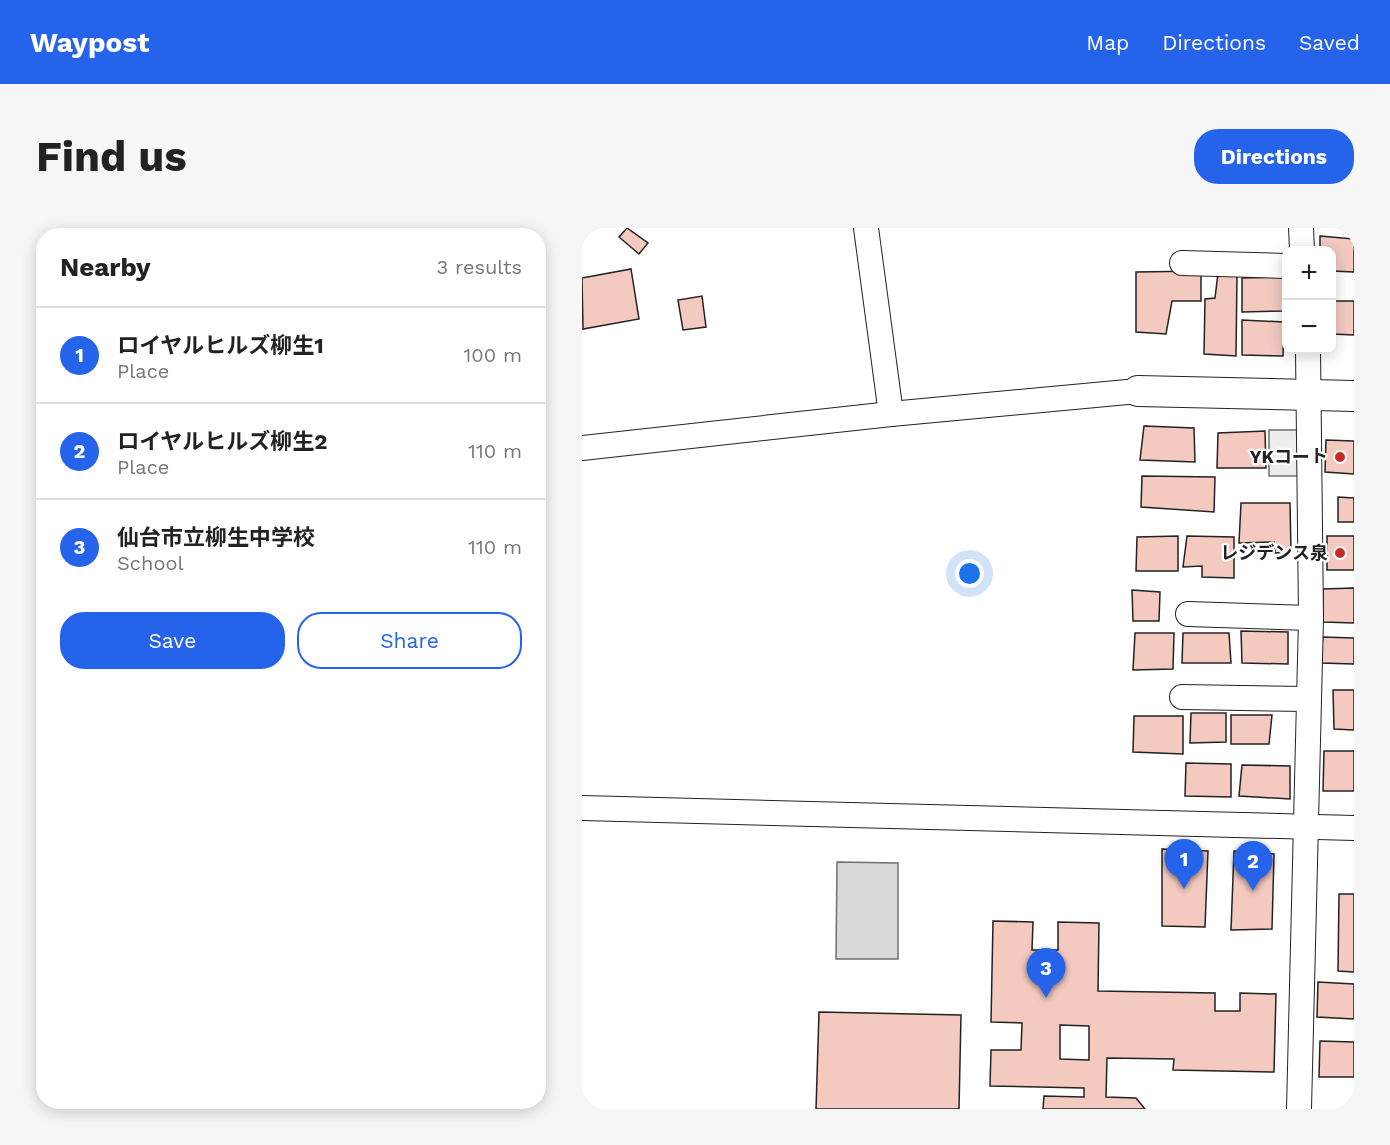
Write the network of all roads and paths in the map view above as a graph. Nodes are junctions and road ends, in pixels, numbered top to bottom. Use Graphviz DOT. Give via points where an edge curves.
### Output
graph roads {
  1 [pos="866,228"];
  2 [pos="1301,228"];
  3 [pos="1302,246"];
  4 [pos="1182,263"];
  5 [pos="1282,266"];
  6 [pos="1308,354"];
  7 [pos="1138,391"];
  8 [pos="1310,395"];
  9 [pos="1354,396"];
  10 [pos="891,414"];
  11 [pos="582,448"];
  12 [pos="1188,614"];
  13 [pos="1311,618"];
  14 [pos="1182,697"];
  15 [pos="1308,699"];
  16 [pos="582,808"];
  17 [pos="1305,828"];
  18 [pos="1354,828"];
  19 [pos="1299,1109"];
  1 -- 10 [label="street"];
  2 -- 3 [label="street"];
  4 -- 5 [label="street"];
  6 -- 8 [label="street"];
  7 -- 8 [label="street"];
  7 -- 10 [label="street"];
  8 -- 9 [label="street"];
  8 -- 13 [label="street"];
  10 -- 11 [label="street"];
  12 -- 13 [label="street"];
  13 -- 15 [label="street"];
  14 -- 15 [label="street"];
  15 -- 17 [label="street"];
  16 -- 17 [label="street"];
  17 -- 18 [label="street"];
  17 -- 19 [label="street"];
}
